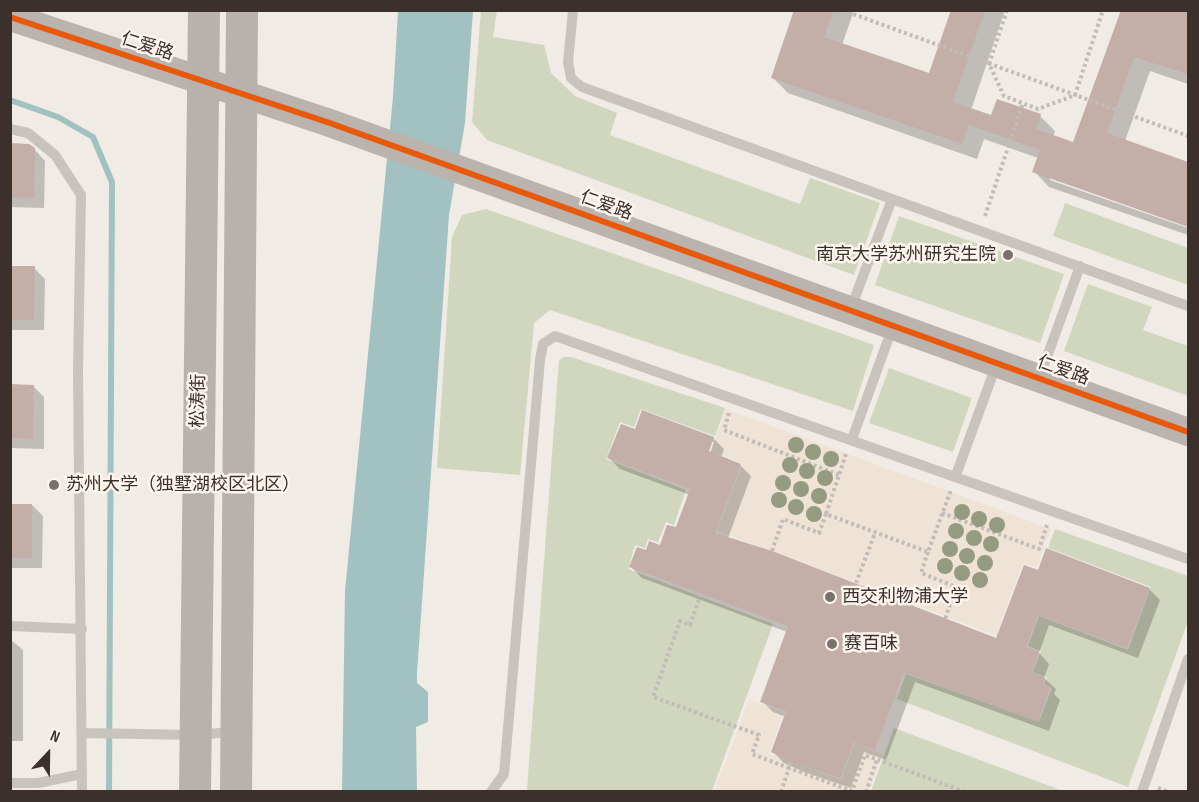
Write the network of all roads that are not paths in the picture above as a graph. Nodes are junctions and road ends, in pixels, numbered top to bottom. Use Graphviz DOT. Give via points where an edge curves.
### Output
graph roads {
  1 [pos="204,10"];
  2 [pos="242,10"];
  3 [pos="573,10"];
  4 [pos="10,17"];
  5 [pos="204,81"];
  6 [pos="241,93"];
  7 [pos="10,129"];
  8 [pos="892,199"];
  9 [pos="1080,267"];
  10 [pos="1188,306"];
  11 [pos="850,310"];
  12 [pos="893,326"];
  13 [pos="997,363"];
  14 [pos="1039,378"];
  15 [pos="1188,432"];
  16 [pos="852,439"];
  17 [pos="956,475"];
  18 [pos="1188,559"];
  19 [pos="10,626"];
  20 [pos="82,629"];
  21 [pos="1188,659"];
  22 [pos="236,732"];
  23 [pos="83,733"];
  24 [pos="195,735"];
  25 [pos="82,774"];
  26 [pos="10,783"];
  27 [pos="493,791"];
  28 [pos="82,792"];
  29 [pos="195,792"];
  30 [pos="236,792"];
  31 [pos="1142,792"];
  1 -- 5 [label="main road, 松涛街"];
  2 -- 6 [label="main road"];
  3 -- 8 [label="lane" via="568,62 571,78 582,87"];
  4 -- 5 [label="main road, 仁爱路"];
  5 -- 6 [label="main road, 仁爱路"];
  5 -- 24 [label="main road, 松涛街"];
  6 -- 11 [label="main road, 仁爱路"];
  6 -- 22 [label="main road"];
  7 -- 20 [label="lane" via="28,133 55,155 81,195 78,371"];
  8 -- 9 [label="lane"];
  8 -- 11 [label="lane"];
  9 -- 10 [label="lane"];
  9 -- 14 [label="lane"];
  11 -- 12 [label="main road, 仁爱路"];
  12 -- 13 [label="main road, 仁爱路"];
  12 -- 16 [label="lane"];
  13 -- 14 [label="main road, 仁爱路"];
  13 -- 17 [label="lane"];
  14 -- 15 [label="main road, 仁爱路"];
  16 -- 17 [label="lane"];
  16 -- 27 [label="lane" via="555,336 543,344 504,774"];
  17 -- 18 [label="lane"];
  19 -- 20 [label="lane"];
  20 -- 23 [label="lane"];
  21 -- 31 [label="lane"];
  22 -- 24 [label="lane"];
  22 -- 30 [label="main road"];
  23 -- 24 [label="lane"];
  23 -- 25 [label="lane"];
  24 -- 29 [label="main road, 松涛街"];
  25 -- 26 [label="lane" via="38,783"];
  25 -- 28 [label="lane"];
}
